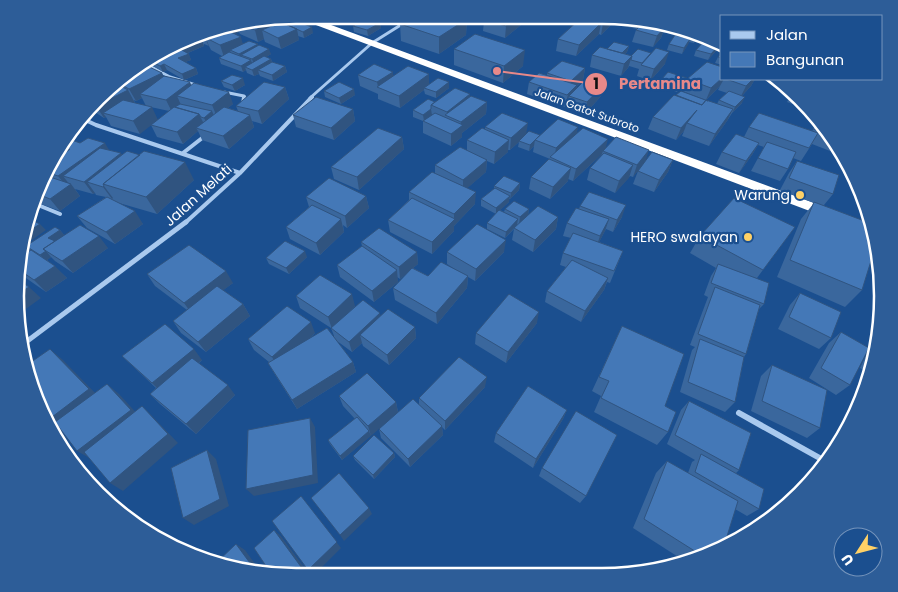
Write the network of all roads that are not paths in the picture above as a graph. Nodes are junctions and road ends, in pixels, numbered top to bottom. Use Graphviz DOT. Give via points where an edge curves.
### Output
graph roads {
  1 [pos="320,24"];
  2 [pos="402,24"];
  3 [pos="372,43"];
  4 [pos="150,66"];
  5 [pos="206,88"];
  6 [pos="216,90"];
  7 [pos="236,110"];
  8 [pos="87,121"];
  9 [pos="214,128"];
  10 [pos="183,153"];
  11 [pos="240,172"];
  12 [pos="39,205"];
  13 [pos="60,214"];
  14 [pos="838,217"];
  15 [pos="27,340"];
  16 [pos="739,413"];
  17 [pos="820,458"];
  1 -- 3 [label="highway, Jalan Gatot Subroto"];
  2 -- 3 [label="street, Jalan Melati"];
  3 -- 11 [label="street, Jalan Melati" via="307,101"];
  3 -- 14 [label="highway, Jalan Gatot Subroto"];
  4 -- 5 [label="street" via="170,77"];
  6 -- 7 [label="street" via="244,96 244,103"];
  8 -- 10 [label="street"];
  9 -- 10 [label="street"];
  10 -- 11 [label="street"];
  11 -- 15 [label="street, Jalan Melati" via="180,228"];
  12 -- 13 [label="street"];
  16 -- 17 [label="street"];
}
